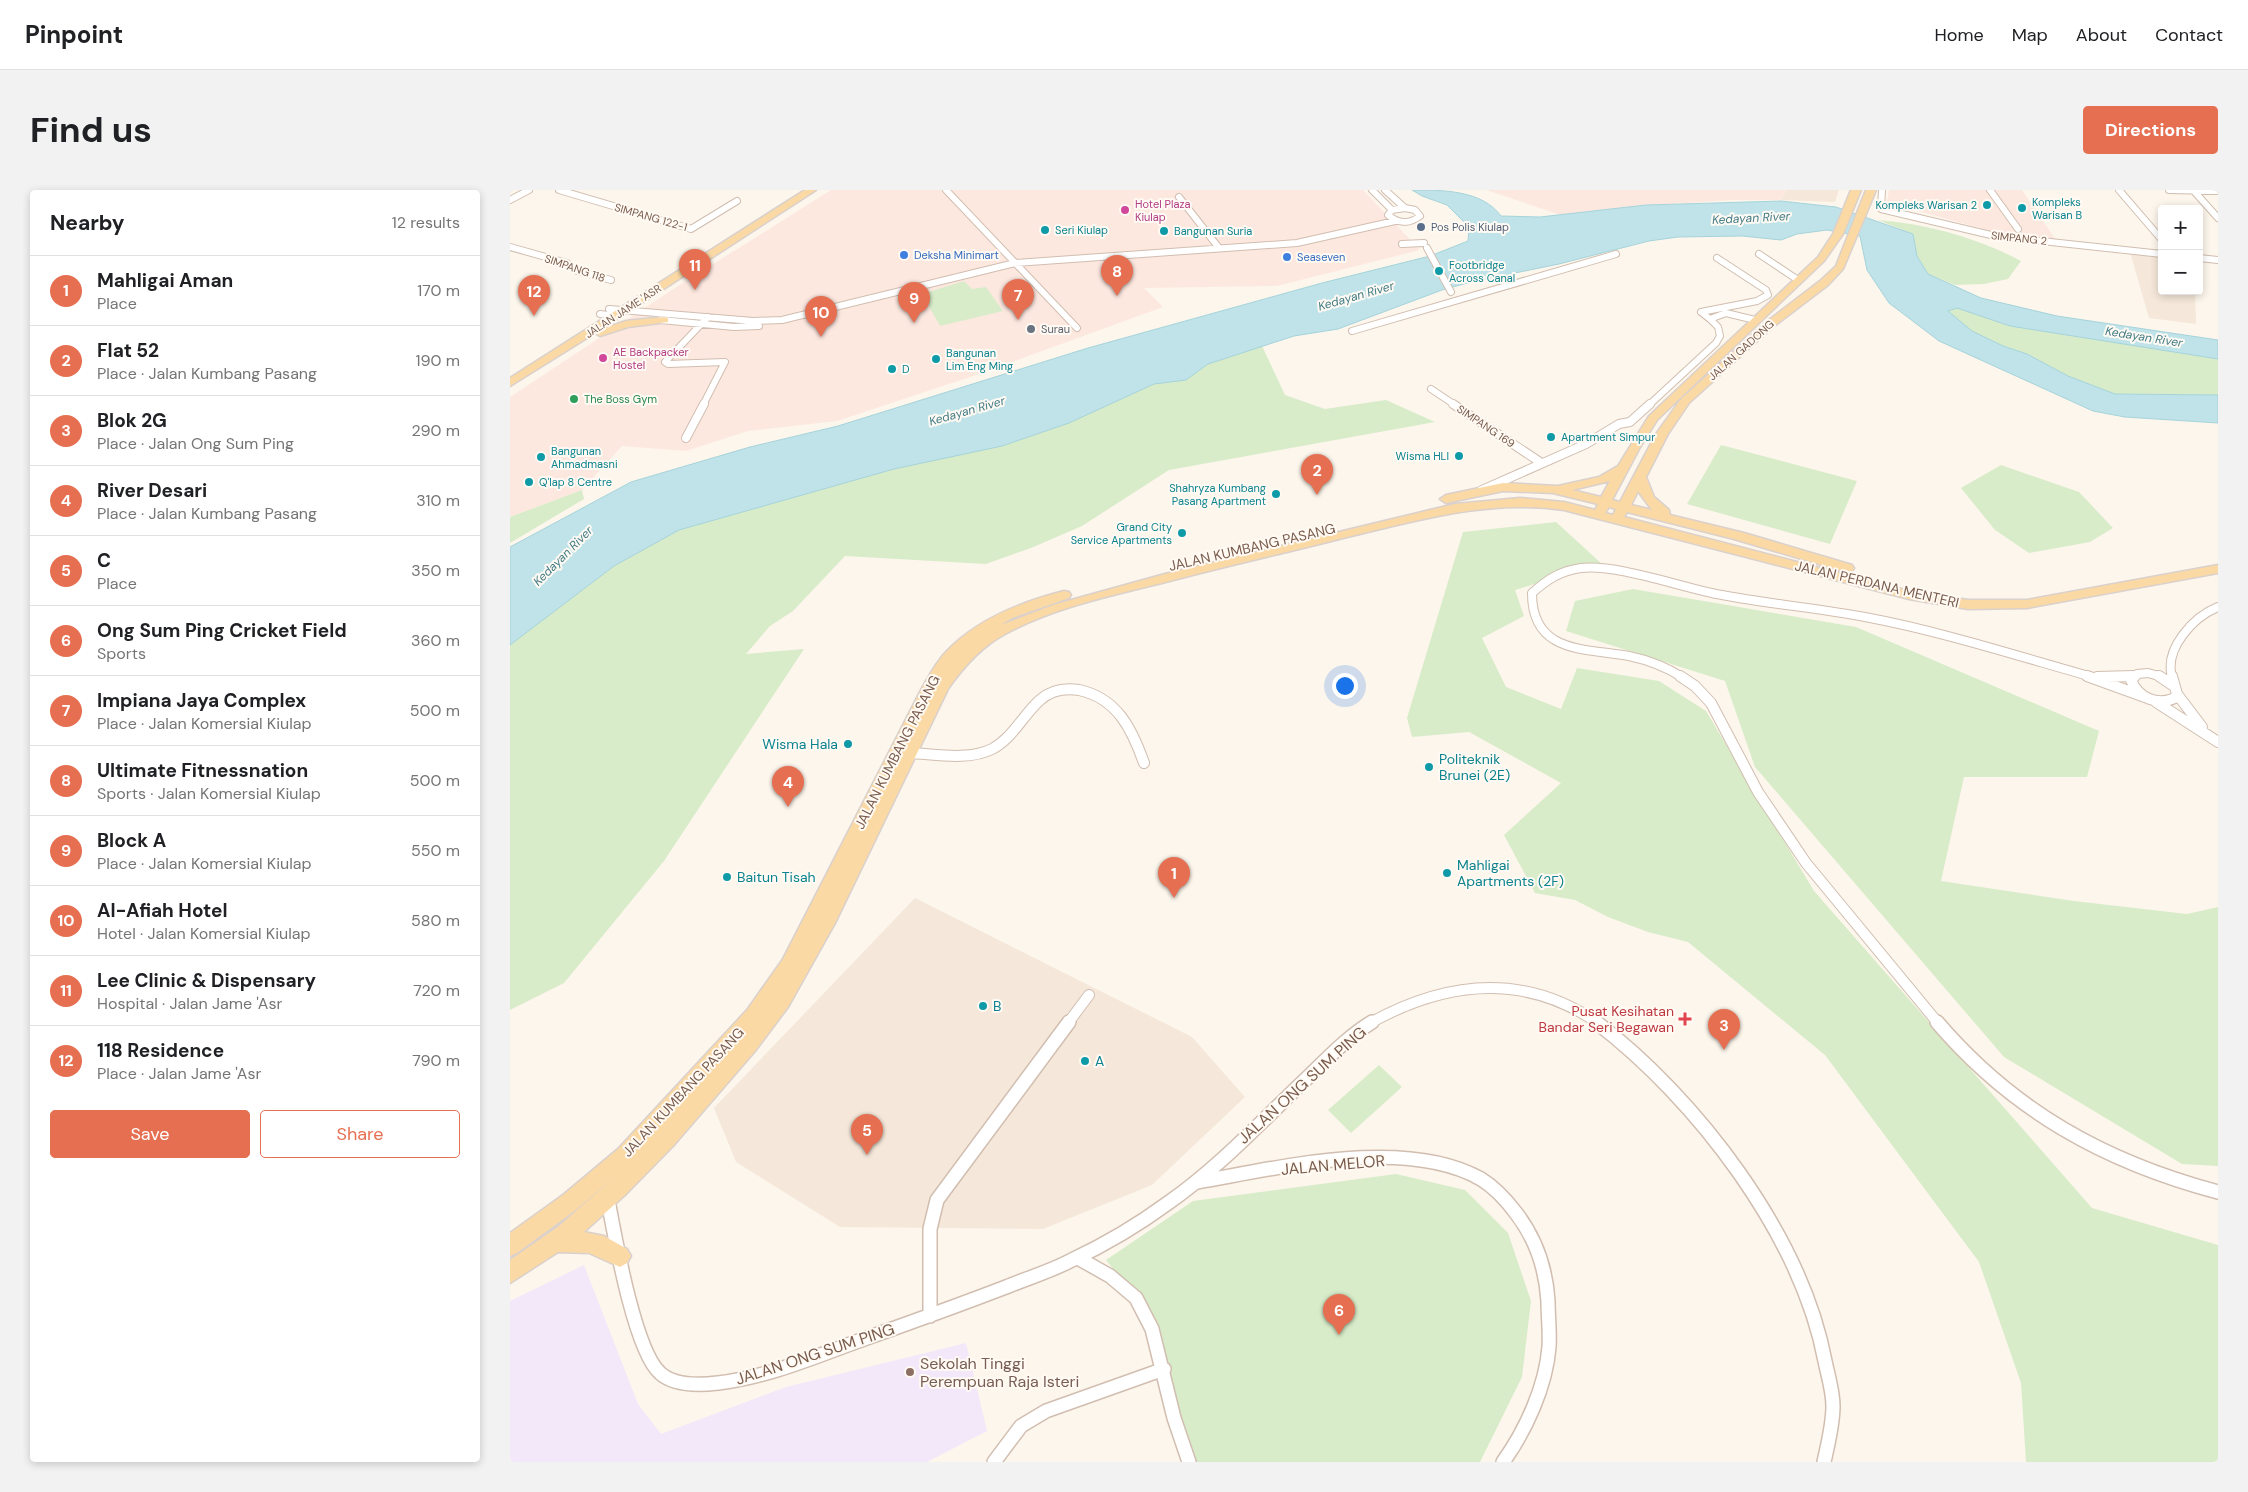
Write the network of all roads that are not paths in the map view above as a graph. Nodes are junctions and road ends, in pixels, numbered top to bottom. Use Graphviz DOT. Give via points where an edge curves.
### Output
graph roads {
  1 [pos="529,190"];
  2 [pos="559,190"];
  3 [pos="797,190"];
  4 [pos="812,190"];
  5 [pos="820,190"];
  6 [pos="946,190"];
  7 [pos="1372,190"];
  8 [pos="1385,190"];
  9 [pos="1882,190"];
  10 [pos="1990,190"];
  11 [pos="2119,190"];
  12 [pos="2170,190"];
  13 [pos="2194,191"];
  14 [pos="2218,191"];
  15 [pos="1870,192"];
  16 [pos="1854,194"];
  17 [pos="1179,197"];
  18 [pos="510,200"];
  19 [pos="737,202"];
  20 [pos="1405,208"];
  21 [pos="1390,213"];
  22 [pos="2218,218"];
  23 [pos="1395,221"];
  24 [pos="2018,229"];
  25 [pos="2158,235"];
  26 [pos="1278,244"];
  27 [pos="1402,244"];
  28 [pos="510,247"];
  29 [pos="1220,248"];
  30 [pos="718,250"];
  31 [pos="1616,254"];
  32 [pos="1759,254"];
  33 [pos="2158,254"];
  34 [pos="1717,258"];
  35 [pos="2203,258"];
  36 [pos="2218,260"];
  37 [pos="1015,263"];
  38 [pos="611,280"];
  39 [pos="1798,280"];
  40 [pos="658,288"];
  41 [pos="1454,297"];
  42 [pos="612,312"];
  43 [pos="667,317"];
  44 [pos="708,317"];
  45 [pos="1710,319"];
  46 [pos="782,320"];
  47 [pos="1755,320"];
  48 [pos="700,324"];
  49 [pos="1769,325"];
  50 [pos="1077,328"];
  51 [pos="1352,330"];
  52 [pos="562,350"];
  53 [pos="510,372"];
  54 [pos="510,383"];
  55 [pos="1431,389"];
  56 [pos="686,438"];
  57 [pos="1540,462"];
  58 [pos="1623,468"];
  59 [pos="1640,476"];
  60 [pos="1553,489"];
  61 [pos="1482,490"];
  62 [pos="1624,506"];
  63 [pos="1602,508"];
  64 [pos="1617,520"];
  65 [pos="1683,521"];
  66 [pos="2218,561"];
  67 [pos="2218,569"];
  68 [pos="2218,607"];
  69 [pos="2170,661"];
  70 [pos="2138,674"];
  71 [pos="2091,677"];
  72 [pos="2175,690"];
  73 [pos="2150,699"];
  74 [pos="2214,739"];
  75 [pos="910,753"];
  76 [pos="1144,763"];
  77 [pos="1089,995"];
  78 [pos="603,1175"];
  79 [pos="1197,1182"];
  80 [pos="2218,1192"];
  81 [pos="608,1198"];
  82 [pos="556,1242"];
  83 [pos="510,1246"];
  84 [pos="620,1256"];
  85 [pos="1078,1258"];
  86 [pos="510,1272"];
  87 [pos="930,1316"];
  88 [pos="1164,1369"];
  89 [pos="994,1462"];
  90 [pos="1190,1462"];
  91 [pos="1502,1462"];
  92 [pos="1824,1462"];
  1 -- 18 [label="street"];
  2 -- 19 [label="street, SIMPANG 122-1" via="692,229"];
  3 -- 42 [label="main road, JALAN JAME 'ASR"];
  4 -- 30 [label="main road, JALAN JAME 'ASR"];
  5 -- 30 [label="main road"];
  6 -- 37 [label="street"];
  7 -- 21 [label="street"];
  8 -- 20 [label="street"];
  9 -- 33 [label="street, SIMPANG 2" via="1880,207 1994,236"];
  10 -- 24 [label="street"];
  11 -- 25 [label="street"];
  12 -- 13 [label="street"];
  13 -- 14 [label="street"];
  13 -- 22 [label="street"];
  15 -- 49 [label="main road, JALAN GADONG" via="1845,259 1832,276"];
  16 -- 39 [label="main road, JALAN GADONG" via="1838,234 1821,260"];
  17 -- 29 [label="street"];
  20 -- 21 [label="street"];
  20 -- 23 [label="street" via="1415,210 1420,216 1411,222"];
  21 -- 23 [label="street"];
  21 -- 26 [label="street"];
  23 -- 26 [label="street" via="1307,241"];
  26 -- 29 [label="street"];
  27 -- 41 [label="street" via="1422,242"];
  28 -- 38 [label="street, SIMPANG 118"];
  29 -- 37 [label="street"];
  30 -- 40 [label="main road, JALAN JAME 'ASR"];
  31 -- 41 [label="street"];
  32 -- 39 [label="street"];
  34 -- 45 [label="street, JALAN GADONG" via="1766,290 1768,295 1757,301 1701,312"];
  35 -- 36 [label="street"];
  37 -- 46 [label="street"];
  37 -- 50 [label="street"];
  39 -- 47 [label="main road, JALAN GADONG"];
  40 -- 42 [label="main road, JALAN JAME 'ASR"];
  40 -- 43 [label="main road" via="650,307"];
  41 -- 51 [label="street"];
  42 -- 43 [label="street"];
  42 -- 43 [label="street"];
  42 -- 52 [label="main road, JALAN JAME 'ASR"];
  42 -- 53 [label="main road, JALAN JAME 'ASR"];
  43 -- 44 [label="street"];
  43 -- 48 [label="street"];
  43 -- 52 [label="main road" via="626,324"];
  44 -- 46 [label="street"];
  44 -- 48 [label="street"];
  45 -- 47 [label="street" via="1724,314"];
  45 -- 57 [label="street" via="1720,332 1716,343 1630,422 1619,424 1586,444"];
  46 -- 48 [label="street" via="750,327"];
  47 -- 49 [label="main road"];
  47 -- 58 [label="main road, JALAN GADONG" via="1653,418"];
  48 -- 56 [label="street" via="665,362 725,362"];
  49 -- 59 [label="main road, JALAN GADONG" via="1686,401 1662,434"];
  52 -- 54 [label="main road, JALAN JAME 'ASR"];
  55 -- 57 [label="street, SIMPANG 169"];
  57 -- 61 [label="street"];
  58 -- 60 [label="main road" via="1591,484"];
  58 -- 63 [label="main road, JALAN GADONG"];
  59 -- 62 [label="main road, JALAN GADONG"];
  59 -- 65 [label="main road" via="1644,495 1650,503"];
  60 -- 61 [label="main road, JALAN KUMBANG PASANG" via="1520,486"];
  60 -- 63 [label="main road, JALAN KUMBANG PASANG"];
  61 -- 78 [label="main road, JALAN KUMBANG PASANG" via="1328,530 1174,564 1041,602 1007,615 961,644 940,670 920,706 805,933 774,987 754,1016 625,1156"];
  62 -- 63 [label="main road, JALAN KUMBANG PASANG"];
  62 -- 64 [label="main road, JALAN GADONG"];
  62 -- 65 [label="main road, JALAN KUMBANG PASANG"];
  63 -- 64 [label="main road, JALAN PERDANA MENTERI"];
  63 -- 75 [label="main road, JALAN KUMBANG PASANG" via="1527,501 1454,507 1213,565 1047,612 999,632 968,654 941,689"];
  64 -- 67 [label="main road, JALAN PERDANA MENTERI" via="1909,595 1974,606 2027,604"];
  65 -- 66 [label="main road, JALAN PERDANA MENTERI" via="1913,589 1962,597 2028,595"];
  68 -- 69 [label="street" via="2204,613 2182,638"];
  69 -- 70 [label="street"];
  69 -- 72 [label="street"];
  70 -- 71 [label="street"];
  70 -- 72 [label="street" via="2166,678"];
  70 -- 73 [label="street" via="2131,680 2132,686"];
  71 -- 73 [label="street"];
  71 -- 80 [label="street" via="1865,617 1721,595 1607,569 1566,570 1551,576 1532,593 1532,615 1550,637 1584,652 1633,657 1654,663 1680,674 1701,691 1783,831 1830,894 1944,1030 2011,1095 2090,1147 2141,1169"];
  72 -- 73 [label="street" via="2170,701"];
  72 -- 74 [label="street"];
  73 -- 74 [label="street"];
  75 -- 76 [label="street" via="978,753 991,750 1041,698 1066,688 1091,691 1117,708 1131,728"];
  75 -- 81 [label="main road, JALAN KUMBANG PASANG" via="827,921 776,1010 678,1126"];
  77 -- 87 [label="street" via="937,1200 930,1229"];
  78 -- 81 [label="street, JALAN ONG SUM PING"];
  78 -- 83 [label="main road, JALAN KUMBANG PASANG"];
  79 -- 85 [label="street, JALAN ONG SUM PING" via="1148,1217"];
  79 -- 91 [label="street, JALAN MELOR" via="1357,1159 1402,1159 1443,1165 1478,1177 1505,1200 1528,1227 1540,1257 1548,1292 1549,1348 1534,1404"];
  79 -- 92 [label="street, JALAN ONG SUM PING" via="1351,1036 1396,1010 1426,997 1467,989 1506,987 1575,1006 1631,1050 1683,1101 1766,1212 1797,1266 1825,1352 1834,1408"];
  81 -- 82 [label="main road, JALAN KUMBANG PASANG"];
  81 -- 84 [label="street, JALAN ONG SUM PING"];
  82 -- 84 [label="main road" via="588,1241 605,1246"];
  82 -- 86 [label="main road, JALAN KUMBANG PASANG"];
  84 -- 87 [label="street, JALAN ONG SUM PING" via="641,1339 658,1372 697,1384 734,1380 789,1365"];
  85 -- 87 [label="street, JALAN ONG SUM PING"];
  85 -- 88 [label="street" via="1110,1276 1136,1298 1152,1329"];
  88 -- 89 [label="street" via="1046,1411 1021,1426"];
  88 -- 90 [label="street" via="1174,1418"];
}
